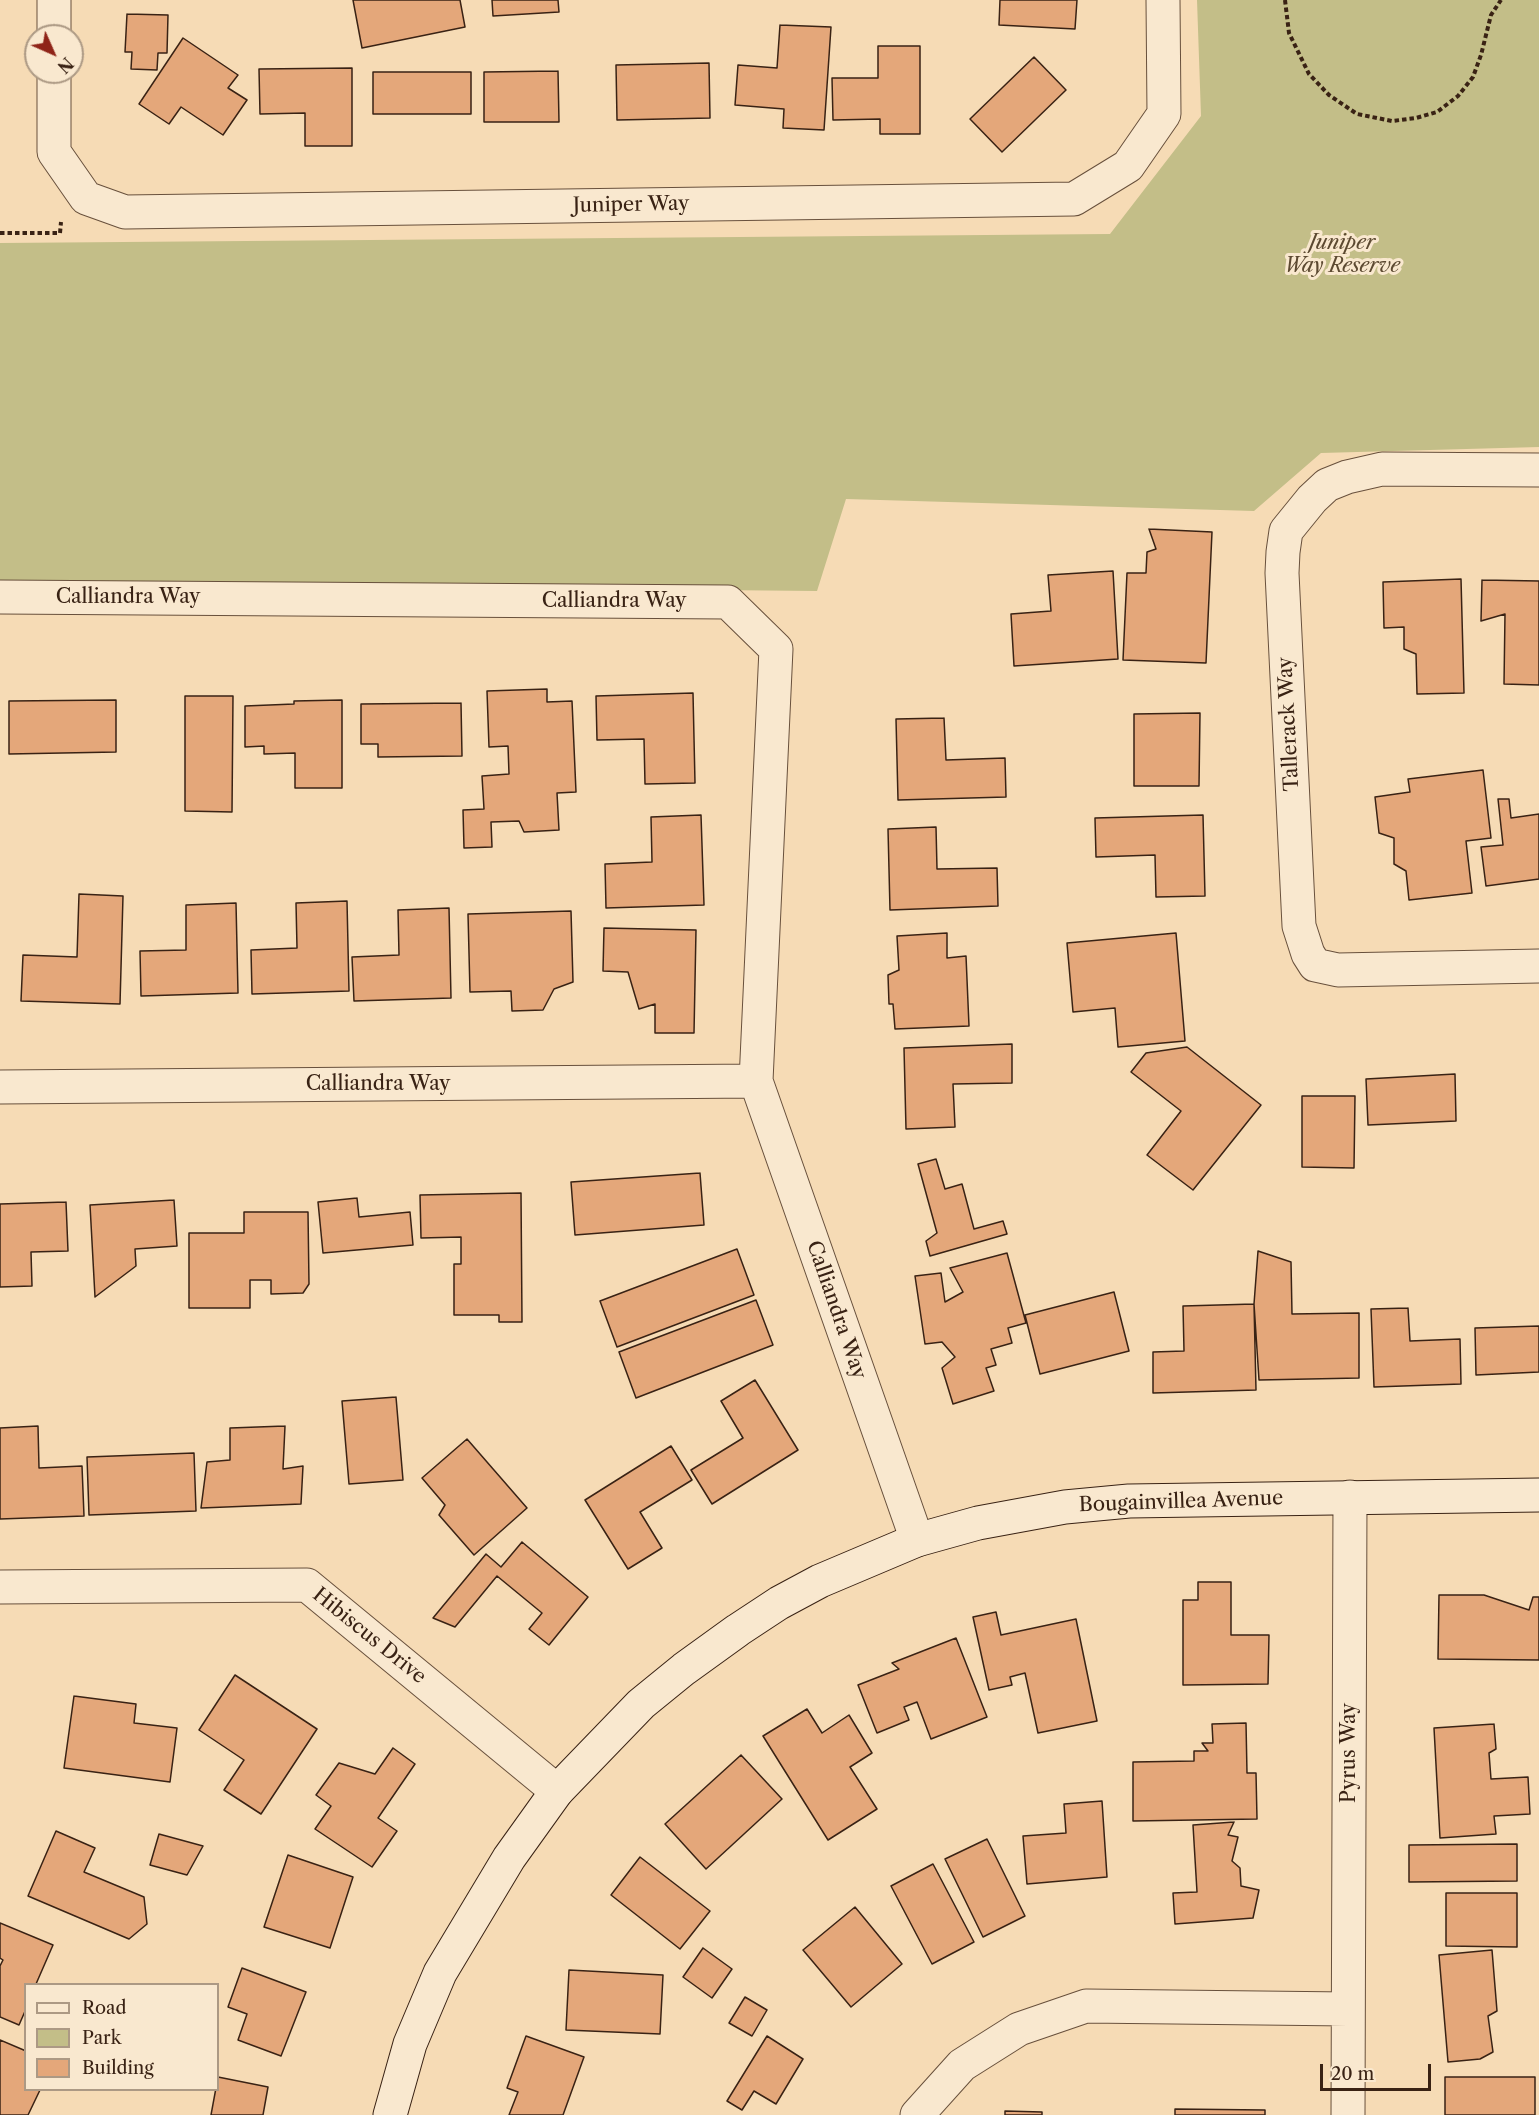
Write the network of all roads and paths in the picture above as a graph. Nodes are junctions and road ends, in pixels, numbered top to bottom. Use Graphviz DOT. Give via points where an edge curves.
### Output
graph roads {
  1 [pos="54,0"];
  2 [pos="1163,0"];
  3 [pos="1285,0"];
  4 [pos="1501,0"];
  5 [pos="54,24"];
  6 [pos="54,84"];
  7 [pos="86,198"];
  8 [pos="0,233"];
  9 [pos="1539,470"];
  10 [pos="0,597"];
  11 [pos="1539,966"];
  12 [pos="756,1081"];
  13 [pos="0,1087"];
  14 [pos="1539,1495"];
  15 [pos="1350,1497"];
  16 [pos="917,1540"];
  17 [pos="0,1587"];
  18 [pos="557,1791"];
  19 [pos="1348,2009"];
  20 [pos="390,2115"];
  21 [pos="917,2115"];
  22 [pos="1348,2115"];
  1 -- 5 [label="street"];
  2 -- 7 [label="street, Juniper Way" via="1164,114 1128,166 1074,199 125,212"];
  3 -- 4 [label="path" via="1289,33 1309,74 1329,95 1356,114 1392,121 1437,112 1458,96 1473,77 1491,15"];
  6 -- 7 [label="street" via="54,152"];
  7 -- 8 [label="path" via="63,212 60,233"];
  9 -- 11 [label="street, Tallerack Way" via="1382,469 1327,485 1286,531 1282,573 1299,926 1315,965 1338,970"];
  10 -- 12 [label="street, Calliandra Way" via="728,602 776,649"];
  12 -- 13 [label="street, Calliandra Way"];
  12 -- 16 [label="street, Calliandra Way"];
  14 -- 15 [label="street, Bougainvillea Avenue"];
  15 -- 16 [label="street, Bougainvillea Avenue" via="1118,1502 1065,1507 978,1523"];
  15 -- 19 [label="street, Pyrus Way"];
  16 -- 18 [label="street, Bougainvillea Avenue" via="820,1581 738,1630 642,1704"];
  17 -- 18 [label="street, Hibiscus Drive" via="308,1585"];
  18 -- 20 [label="street, Bougainvillea Avenue" via="509,1858 440,1973 410,2044"];
  19 -- 21 [label="street" via="1086,2006 1019,2029 962,2065"];
  19 -- 22 [label="street, Pyrus Way"];
}
